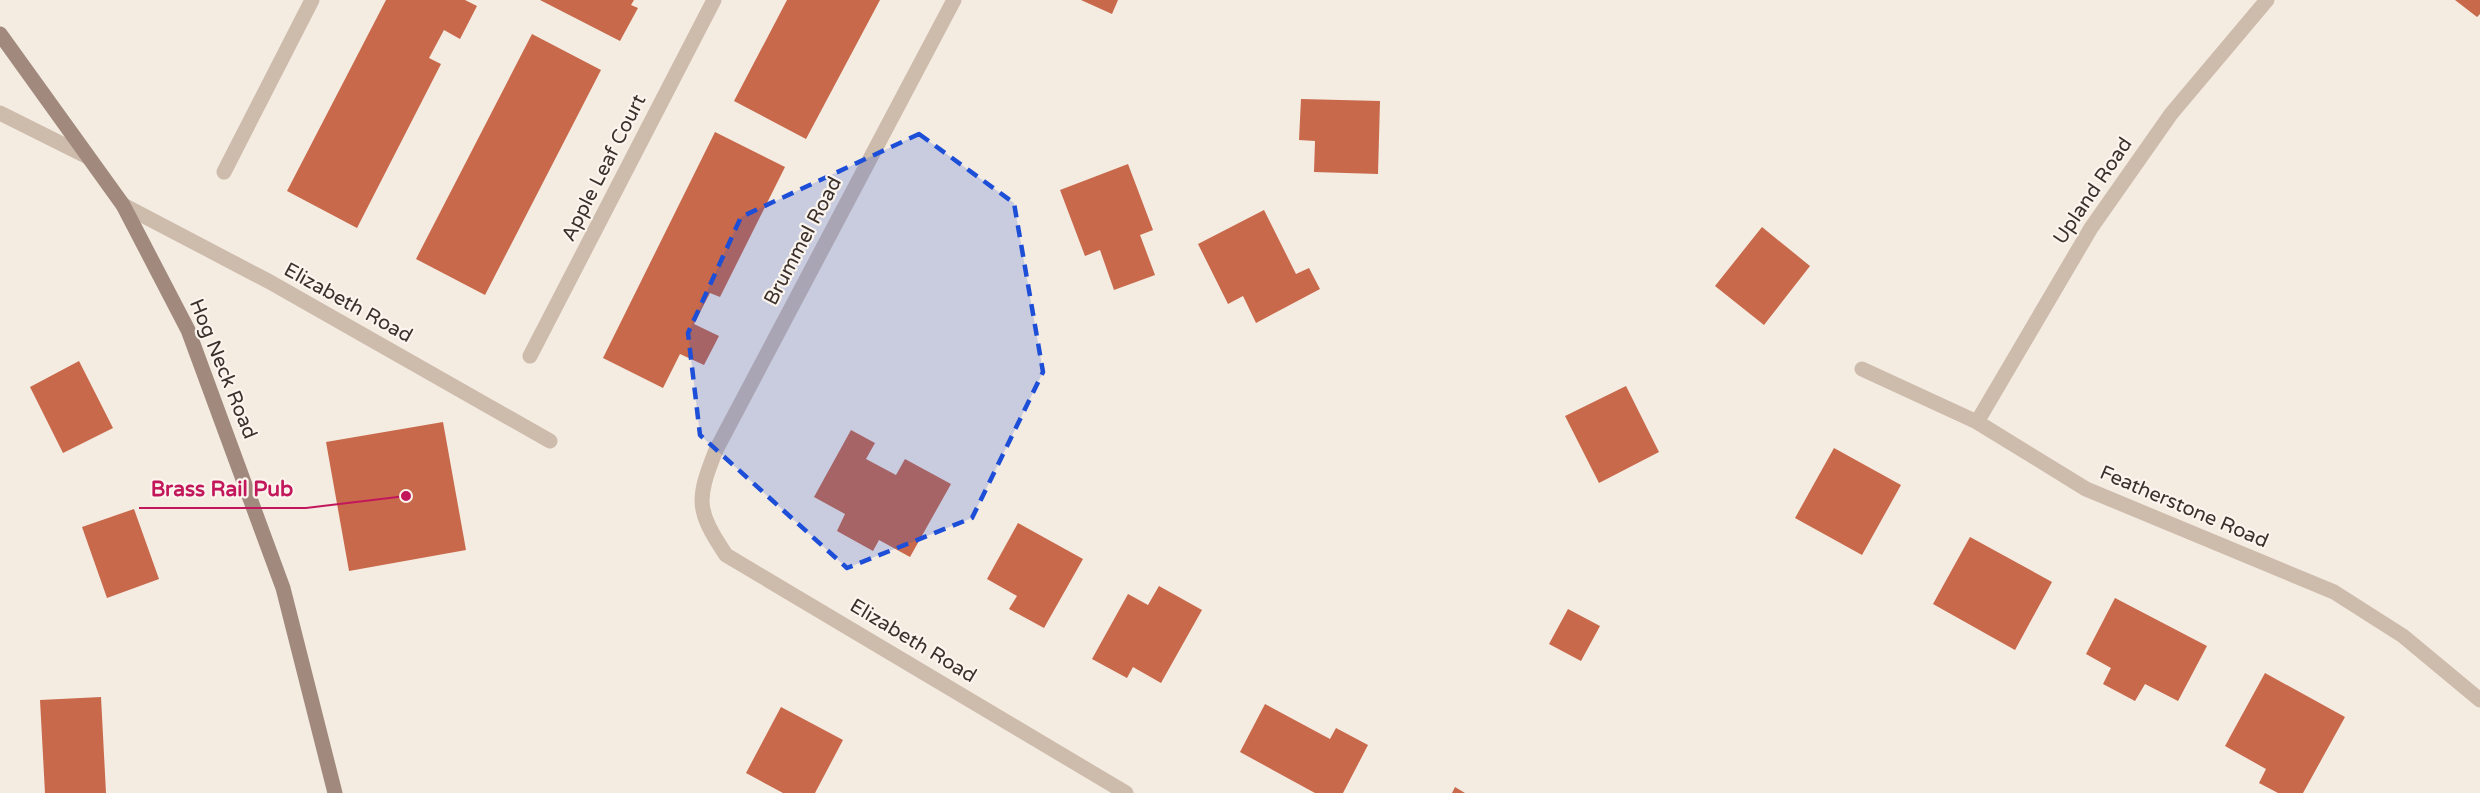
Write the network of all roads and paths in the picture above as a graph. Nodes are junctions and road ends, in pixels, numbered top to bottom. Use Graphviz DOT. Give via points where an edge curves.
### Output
graph roads {
  1 [pos="312,0"];
  2 [pos="714,0"];
  3 [pos="954,0"];
  4 [pos="2267,0"];
  5 [pos="0,34"];
  6 [pos="0,113"];
  7 [pos="88,157"];
  8 [pos="224,172"];
  9 [pos="123,205"];
  10 [pos="530,356"];
  11 [pos="1862,369"];
  12 [pos="1977,422"];
  13 [pos="550,441"];
  14 [pos="702,506"];
  15 [pos="2480,700"];
  16 [pos="335,793"];
  17 [pos="1125,793"];
  1 -- 8 [label="street"];
  2 -- 10 [label="street, Apple Leaf Court"];
  3 -- 14 [label="street, Brummel Road" via="716,450 703,482"];
  4 -- 12 [label="street, Upland Road" via="2171,114 2091,228"];
  5 -- 7 [label="main road, Hog Neck Road"];
  6 -- 7 [label="street"];
  7 -- 9 [label="main road, Hog Neck Road"];
  9 -- 13 [label="street, Elizabeth Road" via="270,282"];
  9 -- 16 [label="main road, Hog Neck Road" via="188,330 283,588"];
  11 -- 12 [label="street, Featherstone Road"];
  12 -- 15 [label="street, Featherstone Road" via="2086,489 2334,592 2403,636"];
  14 -- 17 [label="street, Elizabeth Road" via="707,527 726,555"];
}
